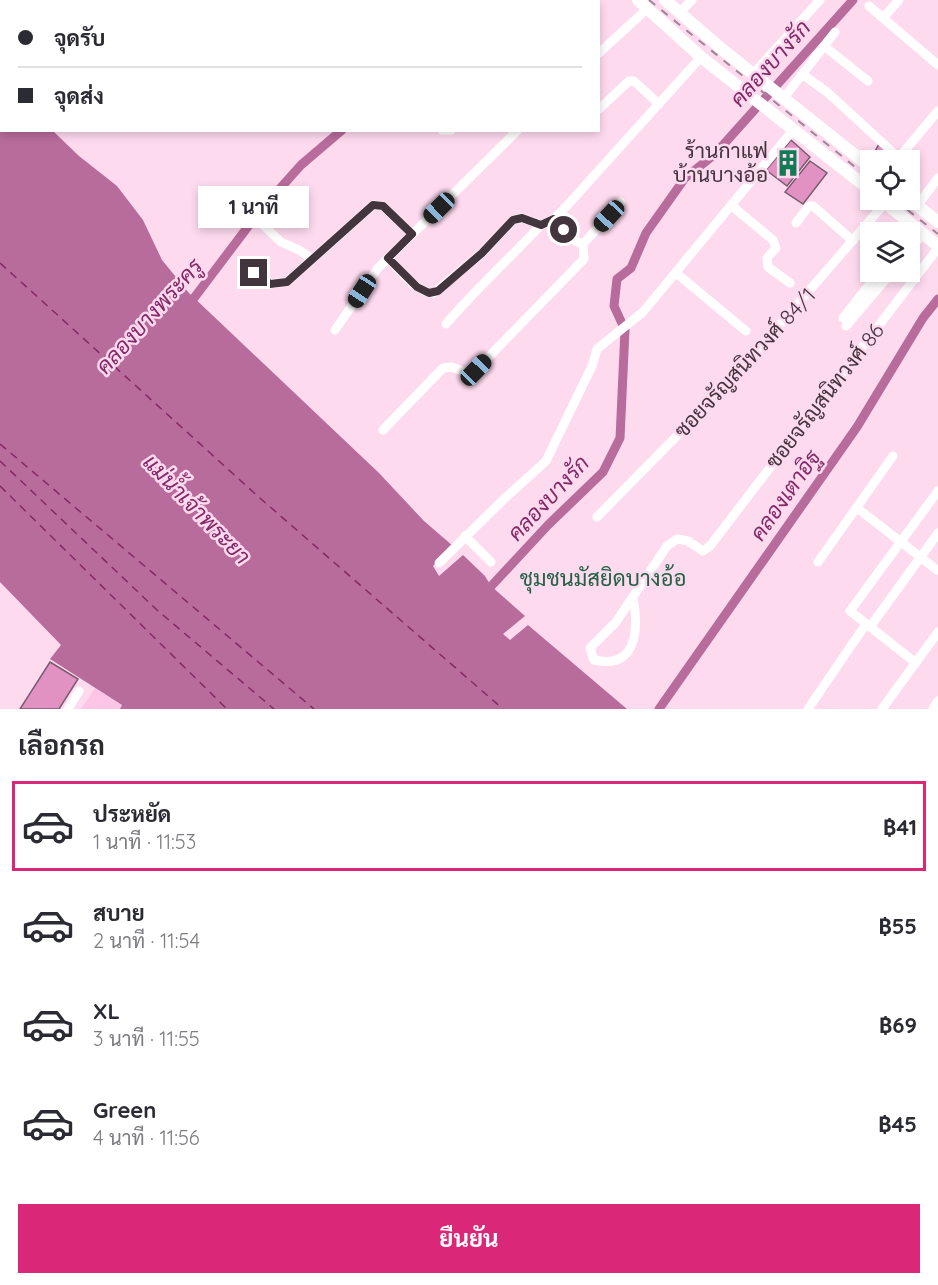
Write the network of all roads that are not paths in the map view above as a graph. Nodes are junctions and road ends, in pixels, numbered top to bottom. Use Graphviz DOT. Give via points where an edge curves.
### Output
graph roads {
  1 [pos="638,0"];
  2 [pos="665,0"];
  3 [pos="692,0"];
  4 [pos="820,0"];
  5 [pos="899,0"];
  6 [pos="869,6"];
  7 [pos="648,8"];
  8 [pos="679,13"];
  9 [pos="883,18"];
  10 [pos="835,32"];
  11 [pos="824,46"];
  12 [pos="600,52"];
  13 [pos="701,57"];
  14 [pos="938,65"];
  15 [pos="754,73"];
  16 [pos="802,74"];
  17 [pos="868,81"];
  18 [pos="783,99"];
  19 [pos="659,104"];
  20 [pos="600,108"];
  21 [pos="938,111"];
  22 [pos="795,129"];
  23 [pos="516,132"];
  24 [pos="888,150"];
  25 [pos="906,150"];
  26 [pos="860,159"];
  27 [pos="938,178"];
  28 [pos="860,182"];
  29 [pos="920,196"];
  30 [pos="621,202"];
  31 [pos="732,206"];
  32 [pos="920,207"];
  33 [pos="877,210"];
  34 [pos="895,210"];
  35 [pos="554,219"];
  36 [pos="259,221"];
  37 [pos="938,222"];
  38 [pos="796,223"];
  39 [pos="541,225"];
  40 [pos="412,234"];
  41 [pos="923,234"];
  42 [pos="920,238"];
  43 [pos="853,241"];
  44 [pos="583,244"];
  45 [pos="938,247"];
  46 [pos="388,258"];
  47 [pos="312,259"];
  48 [pos="242,265"];
  49 [pos="675,273"];
  50 [pos="875,282"];
  51 [pos="881,282"];
  52 [pos="790,284"];
  53 [pos="869,293"];
  54 [pos="845,322"];
  55 [pos="446,324"];
  56 [pos="334,330"];
  57 [pos="746,331"];
  58 [pos="383,430"];
  59 [pos="893,456"];
  60 [pos="938,491"];
  61 [pos="857,508"];
  62 [pos="597,517"];
  63 [pos="938,533"];
  64 [pos="465,536"];
  65 [pos="900,542"];
  66 [pos="920,557"];
  67 [pos="491,562"];
  68 [pos="819,562"];
  69 [pos="439,563"];
  70 [pos="937,570"];
  71 [pos="633,598"];
  72 [pos="868,625"];
  73 [pos="938,632"];
  74 [pos="916,663"];
  75 [pos="79,691"];
  76 [pos="938,701"];
  77 [pos="68,709"];
  78 [pos="808,709"];
  79 [pos="882,709"];
  80 [pos="933,709"];
  1 -- 7 [label="main road"];
  2 -- 8 [label="main road"];
  3 -- 8 [label="street"];
  4 -- 15 [label="street"];
  5 -- 9 [label="street"];
  6 -- 9 [label="street"];
  7 -- 12 [label="street"];
  7 -- 13 [label="main road"];
  8 -- 15 [label="main road"];
  9 -- 14 [label="street"];
  10 -- 11 [label="street"];
  11 -- 16 [label="street"];
  11 -- 17 [label="street"];
  13 -- 19 [label="street"];
  13 -- 22 [label="main road"];
  15 -- 18 [label="main road"];
  16 -- 18 [label="street"];
  16 -- 24 [label="street" via="834,98"];
  18 -- 26 [label="main road"];
  19 -- 20 [label="street" via="634,81 629,81"];
  19 -- 35 [label="street"];
  21 -- 25 [label="street"];
  22 -- 28 [label="main road"];
  22 -- 31 [label="street"];
  23 -- 40 [label="street"];
  27 -- 29 [label="street"];
  30 -- 44 [label="street"];
  31 -- 49 [label="street"];
  31 -- 52 [label="street" via="773,240 776,248 768,258 768,267"];
  32 -- 37 [label="main road"];
  33 -- 43 [label="street, ซอยจรัญสนิทวงศ์ 84/1"];
  34 -- 41 [label="main road"];
  35 -- 39 [label="street"];
  35 -- 44 [label="street"];
  36 -- 47 [label="street" via="281,242"];
  38 -- 43 [label="street" via="813,206"];
  39 -- 46 [label="street" via="522,218 513,220 482,253 434,293 423,291"];
  39 -- 55 [label="street"];
  40 -- 46 [label="street"];
  40 -- 47 [label="street" via="383,206 373,205"];
  41 -- 42 [label="street"];
  41 -- 45 [label="main road"];
  43 -- 62 [label="street, ซอยจรัญสนิทวงศ์ 84/1" via="731,381"];
  44 -- 58 [label="street" via="584,259 476,370 467,373 443,368"];
  45 -- 71 [label="street, ซอยจรัญสนิทวงศ์ 86" via="710,546 704,551 677,539 667,546"];
  46 -- 56 [label="street"];
  47 -- 48 [label="street" via="287,282 276,285"];
  49 -- 57 [label="street"];
  49 -- 64 [label="street" via="643,312 597,349 546,461"];
  50 -- 53 [label="street"];
  51 -- 53 [label="street"];
  53 -- 54 [label="street"];
  59 -- 61 [label="street"];
  60 -- 65 [label="street"];
  61 -- 65 [label="street"];
  61 -- 68 [label="street"];
  63 -- 66 [label="street"];
  64 -- 67 [label="street"];
  64 -- 69 [label="street"];
  65 -- 66 [label="street"];
  65 -- 72 [label="street" via="850,611"];
  66 -- 70 [label="street"];
  66 -- 72 [label="street"];
  71 -- 71 [label="street, ซอยจรัญสนิทวงศ์ 86" via="590,648 594,660 608,664 629,652 635,636"];
  72 -- 74 [label="street"];
  72 -- 78 [label="street"];
  73 -- 74 [label="street"];
  74 -- 79 [label="street"];
  75 -- 77 [label="street"];
  76 -- 80 [label="street"];
}
